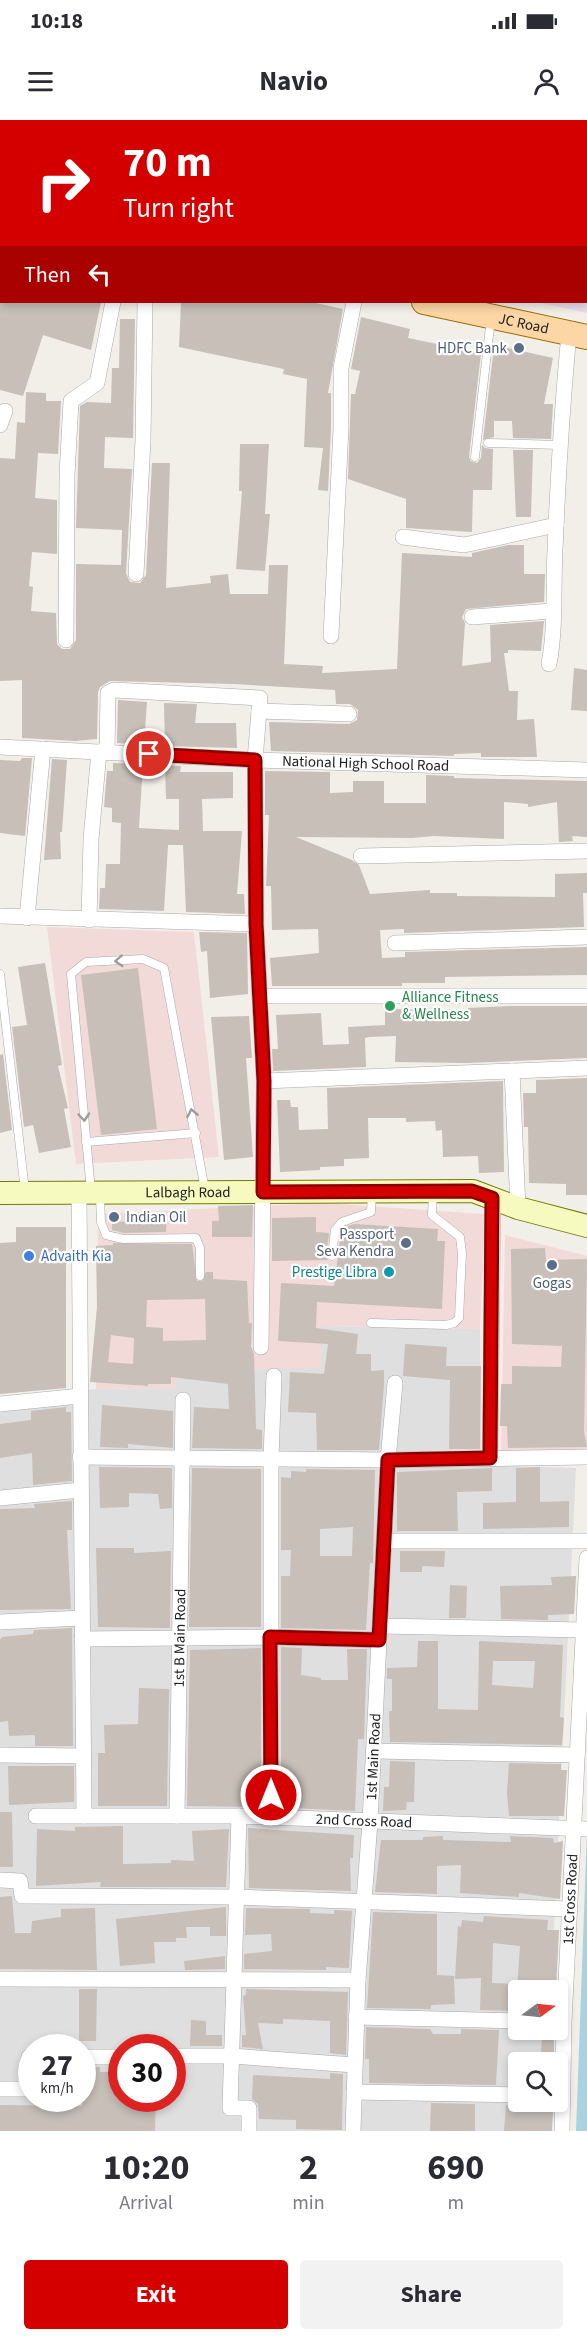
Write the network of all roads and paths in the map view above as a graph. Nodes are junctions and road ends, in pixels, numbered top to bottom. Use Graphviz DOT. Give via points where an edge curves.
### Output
graph roads {
  1 [pos="113,303"];
  2 [pos="145,303"];
  3 [pos="354,303"];
  4 [pos="428,303"];
  5 [pos="491,317"];
  6 [pos="582,337"];
  7 [pos="488,443"];
  8 [pos="560,445"];
  9 [pos="475,457"];
  10 [pos="556,525"];
  11 [pos="403,537"];
  12 [pos="136,574"];
  13 [pos="552,611"];
  14 [pos="472,616"];
  15 [pos="331,636"];
  16 [pos="66,640"];
  17 [pos="549,664"];
  18 [pos="259,711"];
  19 [pos="349,714"];
  20 [pos="0,747"];
  21 [pos="43,749"];
  22 [pos="103,752"];
  23 [pos="255,760"];
  24 [pos="587,770"];
  25 [pos="587,851"];
  26 [pos="361,856"];
  27 [pos="0,916"];
  28 [pos="27,918"];
  29 [pos="89,920"];
  30 [pos="256,924"];
  31 [pos="587,938"];
  32 [pos="395,944"];
  33 [pos="0,974"];
  34 [pos="261,996"];
  35 [pos="587,996"];
  36 [pos="587,1068"];
  37 [pos="512,1071"];
  38 [pos="264,1081"];
  39 [pos="196,1133"];
  40 [pos="86,1142"];
  41 [pos="205,1191"];
  42 [pos="372,1191"];
  43 [pos="433,1191"];
  44 [pos="263,1192"];
  45 [pos="0,1193"];
  46 [pos="26,1193"];
  47 [pos="90,1195"];
  48 [pos="492,1198"];
  49 [pos="518,1208"];
  50 [pos="587,1226"];
  51 [pos="332,1256"];
  52 [pos="200,1276"];
  53 [pos="371,1323"];
  54 [pos="261,1347"];
  55 [pos="274,1376"];
  56 [pos="395,1383"];
  57 [pos="80,1396"];
  58 [pos="183,1400"];
  59 [pos="0,1404"];
  60 [pos="80,1457"];
  61 [pos="587,1457"];
  62 [pos="181,1458"];
  63 [pos="272,1458"];
  64 [pos="490,1458"];
  65 [pos="388,1460"];
  66 [pos="81,1491"];
  67 [pos="0,1498"];
  68 [pos="386,1541"];
  69 [pos="587,1541"];
  70 [pos="587,1558"];
  71 [pos="81,1618"];
  72 [pos="0,1622"];
  73 [pos="583,1630"];
  74 [pos="380,1633"];
  75 [pos="180,1637"];
  76 [pos="270,1637"];
  77 [pos="82,1639"];
  78 [pos="375,1751"];
  79 [pos="0,1755"];
  80 [pos="83,1755"];
  81 [pos="577,1755"];
  82 [pos="36,1816"];
  83 [pos="84,1816"];
  84 [pos="177,1816"];
  85 [pos="239,1816"];
  86 [pos="271,1818"];
  87 [pos="370,1822"];
  88 [pos="582,1829"];
  89 [pos="0,1880"];
  90 [pos="236,1897"];
  91 [pos="365,1904"];
  92 [pos="570,1909"];
  93 [pos="0,1979"];
  94 [pos="234,1980"];
  95 [pos="358,1980"];
  96 [pos="564,1980"];
  97 [pos="356,2017"];
  98 [pos="508,2021"];
  99 [pos="186,2056"];
  100 [pos="231,2056"];
  101 [pos="354,2065"];
  102 [pos="0,2089"];
  103 [pos="18,2089"];
  104 [pos="354,2092"];
  105 [pos="508,2095"];
  106 [pos="561,2112"];
  107 [pos="249,2131"];
  108 [pos="352,2131"];
  109 [pos="562,2131"];
  1 -- 16 [label="street" via="97,383 71,401"];
  2 -- 12 [label="street"];
  3 -- 15 [label="street" via="341,368"];
  4 -- 5 [label="main road, JC Road"];
  5 -- 6 [label="main road, JC Road"];
  5 -- 9 [label="lane"];
  6 -- 8 [label="street"];
  7 -- 8 [label="lane"];
  8 -- 10 [label="street"];
  10 -- 11 [label="street" via="464,545"];
  10 -- 13 [label="street"];
  13 -- 14 [label="street"];
  13 -- 17 [label="street"];
  18 -- 19 [label="street"];
  18 -- 22 [label="street" via="260,698 114,690 108,693"];
  18 -- 23 [label="street"];
  20 -- 21 [label="street, National High School Road"];
  21 -- 22 [label="street, National High School Road"];
  21 -- 28 [label="street"];
  22 -- 23 [label="street, National High School Road"];
  22 -- 29 [label="street" via="91,839"];
  23 -- 24 [label="street, National High School Road"];
  23 -- 30 [label="street"];
  25 -- 26 [label="street"];
  27 -- 28 [label="street"];
  28 -- 29 [label="street"];
  29 -- 30 [label="street"];
  30 -- 34 [label="street"];
  31 -- 32 [label="street"];
  33 -- 46 [label="lane"];
  34 -- 35 [label="street"];
  34 -- 38 [label="street"];
  36 -- 37 [label="street"];
  37 -- 38 [label="street"];
  37 -- 49 [label="street"];
  38 -- 44 [label="street"];
  39 -- 40 [label="lane"];
  39 -- 40 [label="lane, one-way" via="164,968 143,959 86,962 71,974"];
  39 -- 41 [label="lane"];
  40 -- 47 [label="lane"];
  41 -- 44 [label="main road, Lalbagh Road"];
  41 -- 47 [label="main road, Lalbagh Road"];
  42 -- 43 [label="main road, Lalbagh Road"];
  42 -- 44 [label="main road, Lalbagh Road"];
  42 -- 51 [label="lane" via="371,1212 346,1219 335,1230"];
  43 -- 48 [label="main road, Lalbagh Road" via="472,1191"];
  43 -- 53 [label="lane" via="432,1215 460,1237 459,1318 446,1326"];
  44 -- 54 [label="street"];
  45 -- 46 [label="main road, Lalbagh Road"];
  46 -- 47 [label="main road, Lalbagh Road"];
  47 -- 52 [label="lane" via="106,1235 123,1239 196,1238"];
  47 -- 57 [label="street"];
  48 -- 49 [label="main road, Lalbagh Road"];
  48 -- 64 [label="street"];
  49 -- 50 [label="main road, Lalbagh Road"];
  55 -- 63 [label="street"];
  56 -- 65 [label="street, 1st Main Road"];
  57 -- 59 [label="street"];
  57 -- 60 [label="street"];
  58 -- 62 [label="street, 1st B Main Road"];
  60 -- 62 [label="street"];
  60 -- 66 [label="street"];
  61 -- 64 [label="street"];
  62 -- 63 [label="street"];
  62 -- 75 [label="street, 1st B Main Road"];
  63 -- 65 [label="street"];
  63 -- 76 [label="street"];
  64 -- 65 [label="street"];
  65 -- 68 [label="street, 1st Main Road"];
  66 -- 67 [label="street"];
  66 -- 71 [label="street"];
  68 -- 69 [label="street"];
  68 -- 74 [label="street, 1st Main Road"];
  70 -- 73 [label="street, 1st Cross Road"];
  71 -- 72 [label="street"];
  71 -- 77 [label="street"];
  73 -- 74 [label="street"];
  73 -- 81 [label="street, 1st Cross Road"];
  74 -- 76 [label="street"];
  74 -- 78 [label="street, 1st Main Road"];
  75 -- 76 [label="street"];
  75 -- 77 [label="street"];
  75 -- 84 [label="street, 1st B Main Road"];
  76 -- 86 [label="street"];
  77 -- 80 [label="street"];
  78 -- 81 [label="street"];
  78 -- 87 [label="street, 1st Main Road"];
  79 -- 80 [label="street"];
  80 -- 83 [label="street"];
  81 -- 88 [label="street, 1st Cross Road"];
  82 -- 83 [label="street, 2nd Cross Road"];
  83 -- 84 [label="street, 2nd Cross Road"];
  84 -- 85 [label="street, 2nd Cross Road"];
  85 -- 86 [label="street, 2nd Cross Road"];
  85 -- 90 [label="street"];
  86 -- 87 [label="street, 2nd Cross Road"];
  87 -- 88 [label="street, 2nd Cross Road"];
  87 -- 91 [label="street, 1st Main Road"];
  88 -- 92 [label="street, 1st Cross Road"];
  89 -- 90 [label="street" via="20,1881 22,1896"];
  90 -- 91 [label="street"];
  90 -- 94 [label="street"];
  91 -- 92 [label="street"];
  91 -- 95 [label="street, 1st Main Road"];
  92 -- 96 [label="street, 1st Cross Road"];
  93 -- 94 [label="street"];
  94 -- 95 [label="street"];
  94 -- 100 [label="street"];
  95 -- 97 [label="street, 1st Main Road"];
  97 -- 98 [label="street"];
  97 -- 101 [label="street, 1st Main Road"];
  99 -- 100 [label="street"];
  100 -- 101 [label="street"];
  100 -- 107 [label="street" via="230,2108 249,2108"];
  101 -- 104 [label="street, 1st Main Road"];
  102 -- 103 [label="street"];
  104 -- 105 [label="street"];
  104 -- 108 [label="street, 1st Main Road"];
  106 -- 109 [label="street, 1st Cross Road"];
}
